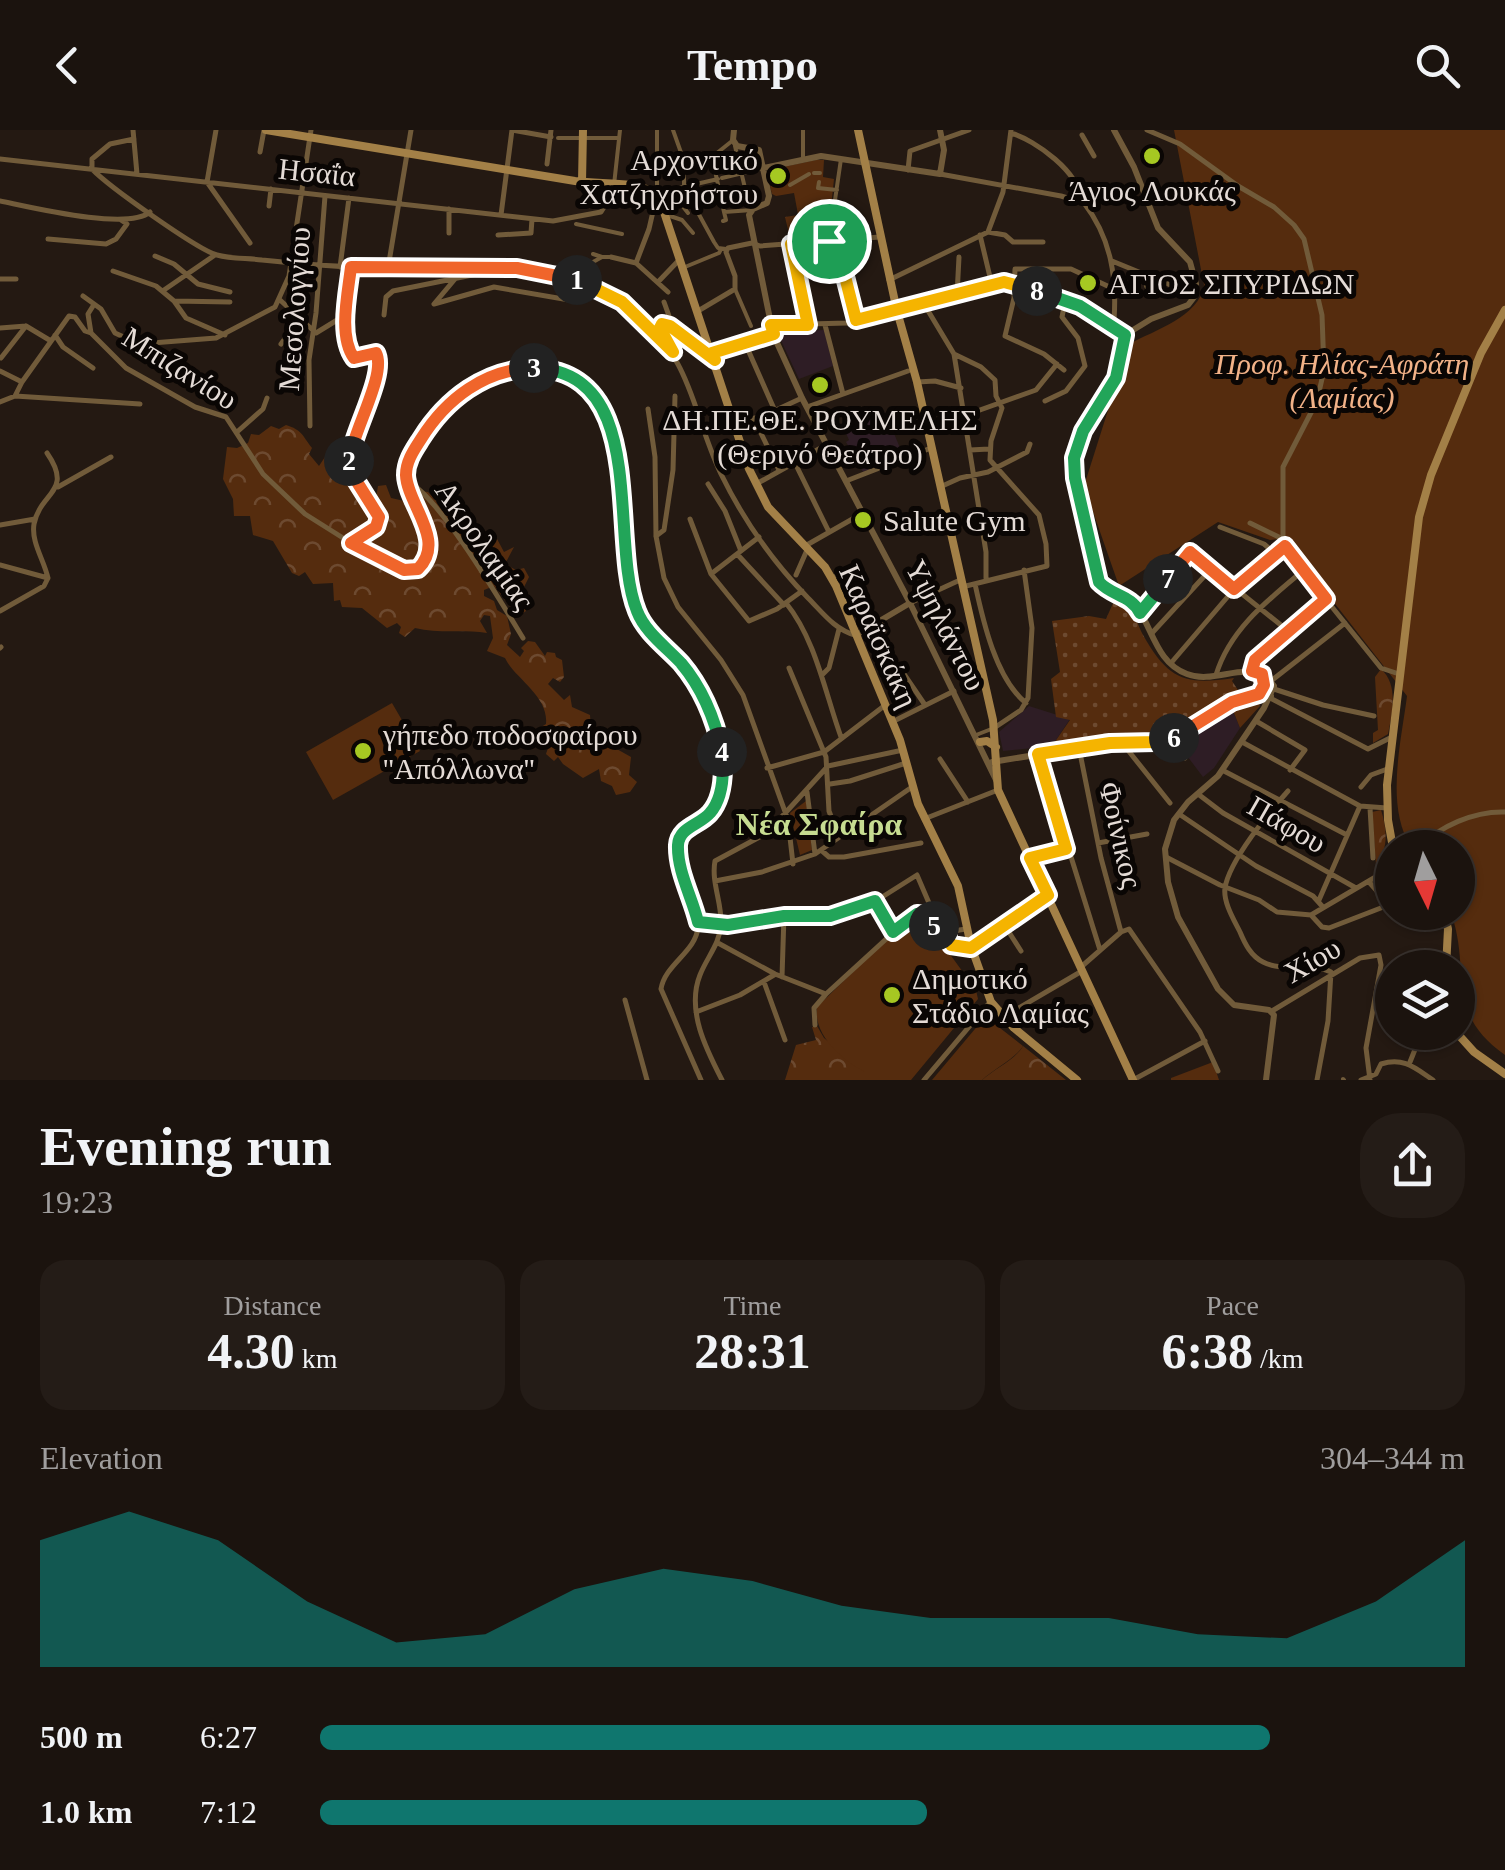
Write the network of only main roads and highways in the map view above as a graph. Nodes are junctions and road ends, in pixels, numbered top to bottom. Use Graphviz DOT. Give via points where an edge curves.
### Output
graph roads {
  1 [pos="265,130"];
  2 [pos="858,130"];
  3 [pos="311,134"];
  4 [pos="583,134"];
  5 [pos="582,182"];
  6 [pos="1505,310"];
  7 [pos="978,738"];
  8 [pos="996,748"];
  9 [pos="1390,830"];
  10 [pos="1472,1050"];
  11 [pos="1505,1074"];
  12 [pos="1077,1080"];
  13 [pos="1133,1080"];
  1 -- 3 [label="main road"];
  2 -- 8 [label="main road"];
  3 -- 5 [label="main road"];
  4 -- 5 [label="main road"];
  5 -- 12 [label="main road, Καραϊσκάκη" via="630,183 657,193 755,484 832,577 904,750 924,819 960,890 990,1002"];
  6 -- 9 [label="main road" via="1481,353 1422,503 1386,808"];
  7 -- 8 [label="main road"];
  8 -- 13 [label="main road, Υψηλάντου" via="998,786"];
  10 -- 11 [label="main road"];
}
